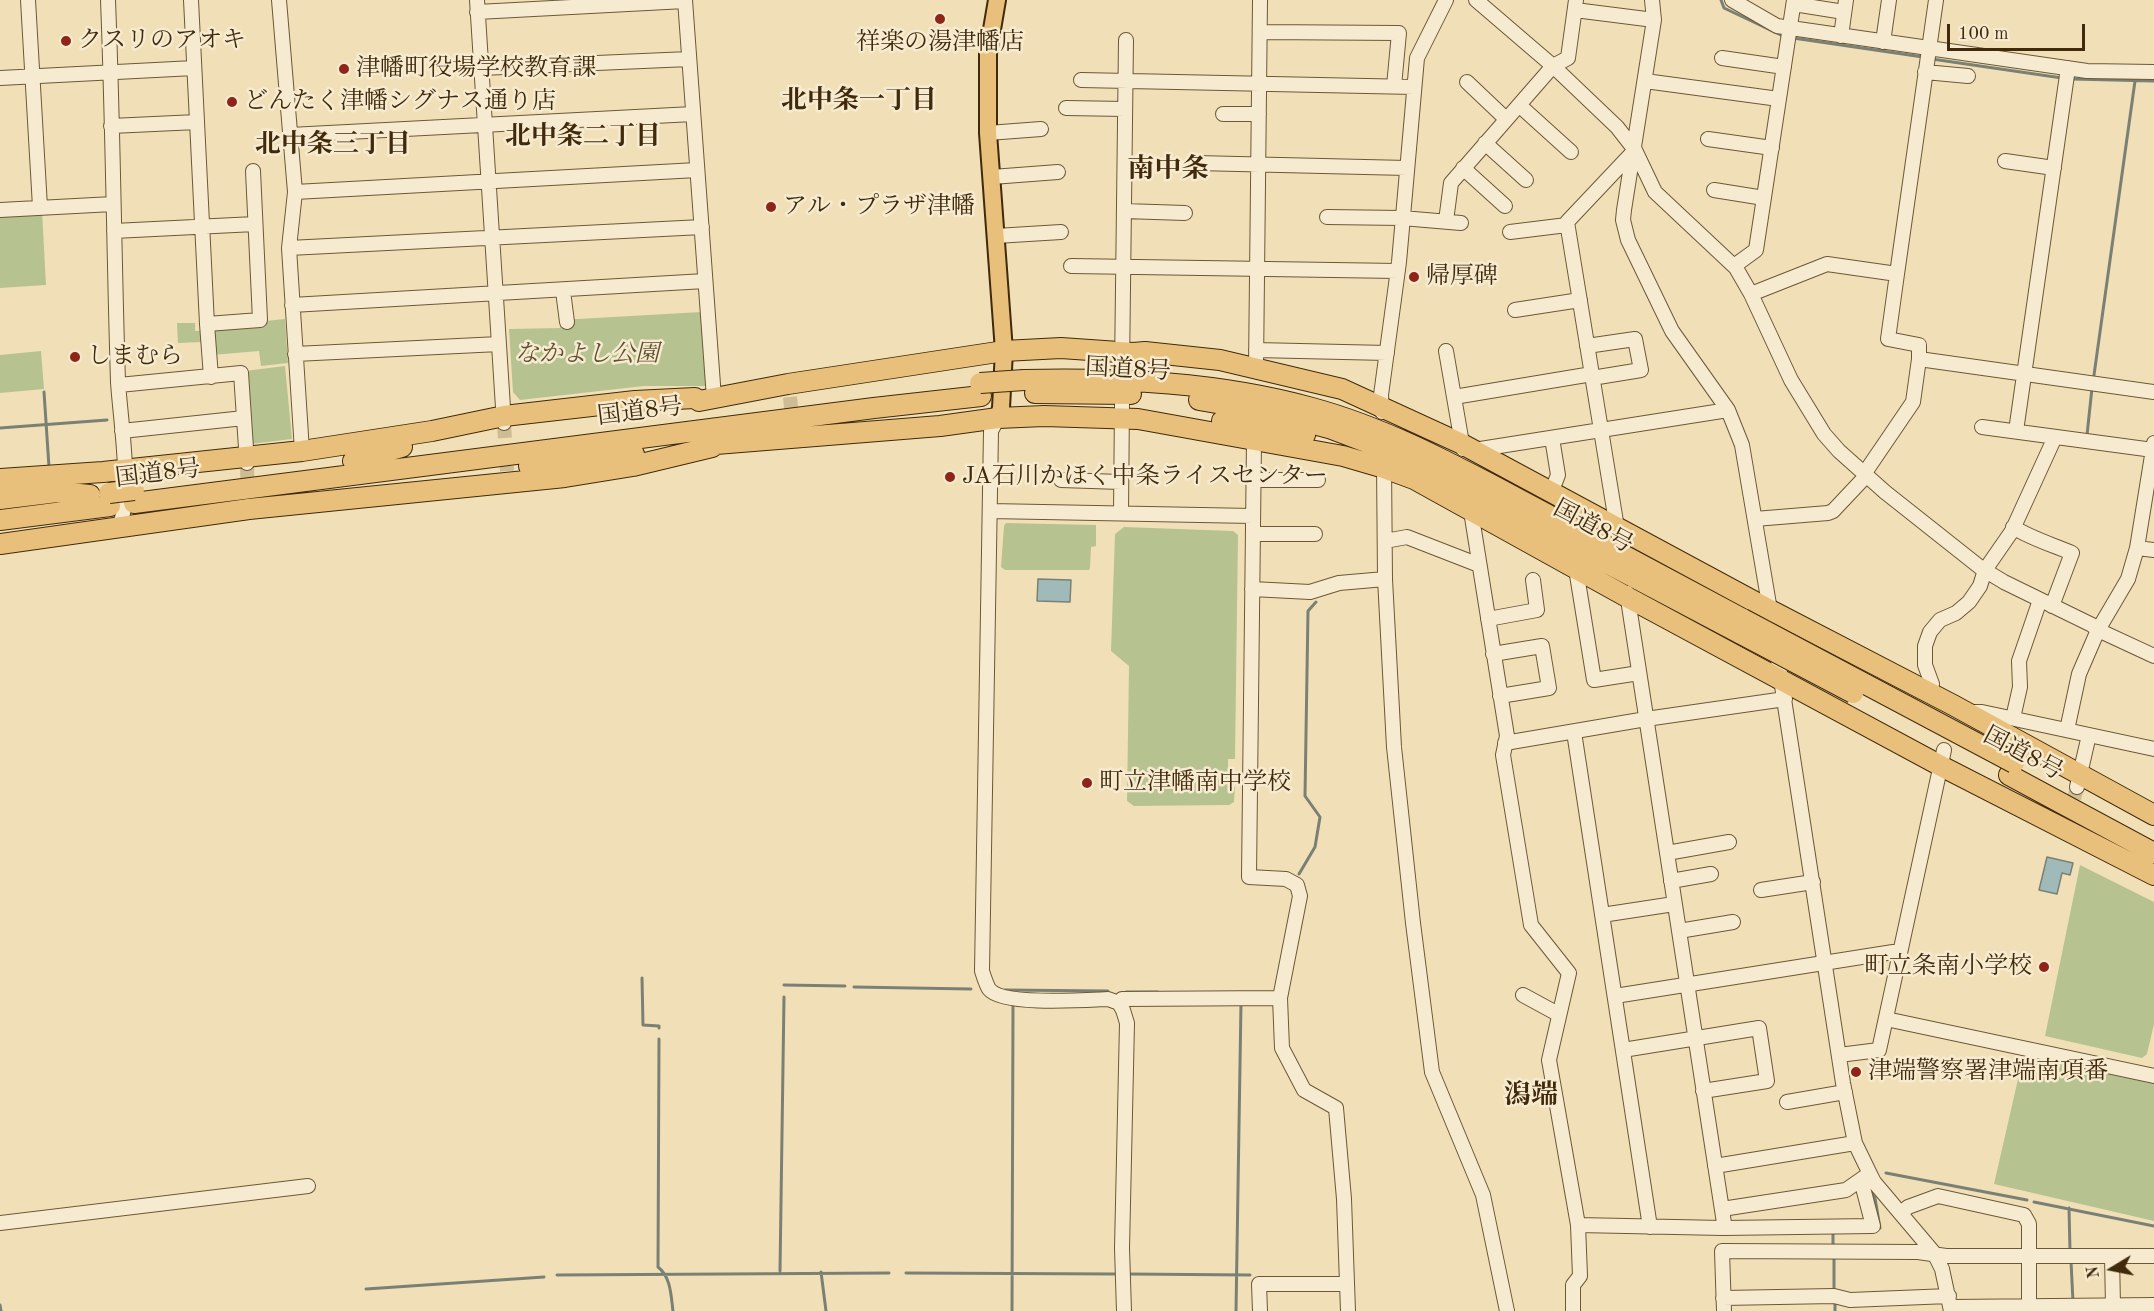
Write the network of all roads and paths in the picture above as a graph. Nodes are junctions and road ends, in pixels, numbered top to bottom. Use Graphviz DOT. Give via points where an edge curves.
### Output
graph roads {
  1 [pos="28,0"];
  2 [pos="108,0"];
  3 [pos="191,0"];
  4 [pos="279,0"];
  5 [pos="685,0"];
  6 [pos="997,0"];
  7 [pos="1260,0"];
  8 [pos="1446,0"];
  9 [pos="1476,0"];
  10 [pos="1652,0"];
  11 [pos="1732,0"];
  12 [pos="1889,0"];
  13 [pos="1936,0"];
  14 [pos="1794,2"];
  15 [pos="1576,5"];
  16 [pos="477,6"];
  17 [pos="1493,6"];
  18 [pos="1845,6"];
  19 [pos="1654,20"];
  20 [pos="1260,32"];
  21 [pos="1789,35"];
  22 [pos="1840,36"];
  23 [pos="1126,40"];
  24 [pos="1883,42"];
  25 [pos="1722,58"];
  26 [pos="689,59"];
  27 [pos="1927,59"];
  28 [pos="1553,66"];
  29 [pos="1784,67"];
  30 [pos="194,68"];
  31 [pos="481,69"];
  32 [pos="110,72"];
  33 [pos="2154,72"];
  34 [pos="2067,74"];
  35 [pos="33,76"];
  36 [pos="1968,76"];
  37 [pos="0,78"];
  38 [pos="1081,80"];
  39 [pos="1125,81"];
  40 [pos="1645,81"];
  41 [pos="1467,82"];
  42 [pos="1259,84"];
  43 [pos="1394,86"];
  44 [pos="1414,87"];
  45 [pos="1779,99"];
  46 [pos="1519,105"];
  47 [pos="1066,108"];
  48 [pos="1125,110"];
  49 [pos="693,114"];
  50 [pos="1222,114"];
  51 [pos="1259,114"];
  52 [pos="1506,119"];
  53 [pos="197,122"];
  54 [pos="484,125"];
  55 [pos="111,126"];
  56 [pos="1041,129"];
  57 [pos="988,134"];
  58 [pos="290,135"];
  59 [pos="1708,139"];
  60 [pos="1485,143"];
  61 [pos="1772,147"];
  62 [pos="1635,150"];
  63 [pos="1571,152"];
  64 [pos="2005,160"];
  65 [pos="1196,163"];
  66 [pos="1258,163"];
  67 [pos="1407,168"];
  68 [pos="1463,168"];
  69 [pos="2054,168"];
  70 [pos="698,170"];
  71 [pos="253,171"];
  72 [pos="1058,172"];
  73 [pos="992,177"];
  74 [pos="1526,180"];
  75 [pos="488,181"];
  76 [pos="1714,190"];
  77 [pos="295,192"];
  78 [pos="1764,198"];
  79 [pos="113,204"];
  80 [pos="1505,206"];
  81 [pos="40,207"];
  82 [pos="0,210"];
  83 [pos="1124,211"];
  84 [pos="1185,213"];
  85 [pos="1328,217"];
  86 [pos="1402,218"];
  87 [pos="1446,221"];
  88 [pos="1461,223"];
  89 [pos="255,224"];
  90 [pos="1567,225"];
  91 [pos="202,227"];
  92 [pos="702,227"];
  93 [pos="114,231"];
  94 [pos="1061,232"];
  95 [pos="1510,232"];
  96 [pos="996,236"];
  97 [pos="492,238"];
  98 [pos="290,248"];
  99 [pos="1071,266"];
  100 [pos="1124,266"];
  101 [pos="1734,266"];
  102 [pos="1257,268"];
  103 [pos="1398,271"];
  104 [pos="1897,274"];
  105 [pos="705,281"];
  106 [pos="563,291"];
  107 [pos="495,293"];
  108 [pos="1751,294"];
  109 [pos="1580,300"];
  110 [pos="292,305"];
  111 [pos="1515,310"];
  112 [pos="567,322"];
  113 [pos="207,324"];
  114 [pos="499,344"];
  115 [pos="1587,346"];
  116 [pos="1004,351"];
  117 [pos="1446,351"];
  118 [pos="1387,353"];
  119 [pos="295,354"];
  120 [pos="1126,358"];
  121 [pos="1256,359"];
  122 [pos="1919,359"];
  123 [pos="2024,374"];
  124 [pos="1592,376"];
  125 [pos="211,377"];
  126 [pos="119,385"];
  127 [pos="1024,387"];
  128 [pos="981,389"];
  129 [pos="2154,392"];
  130 [pos="1454,398"];
  131 [pos="707,400"];
  132 [pos="1728,410"];
  133 [pos="1382,412"];
  134 [pos="1127,413"];
  135 [pos="244,418"];
  136 [pos="998,418"];
  137 [pos="504,420"];
  138 [pos="1982,427"];
  139 [pos="122,430"];
  140 [pos="1601,430"];
  141 [pos="2016,431"];
  142 [pos="2055,437"];
  143 [pos="1552,438"];
  144 [pos="1254,440"];
  145 [pos="716,444"];
  146 [pos="2153,447"];
  147 [pos="1467,450"];
  148 [pos="302,451"];
  149 [pos="359,451"];
  150 [pos="247,462"];
  151 [pos="1384,466"];
  152 [pos="124,469"];
  153 [pos="1865,475"];
  154 [pos="0,479"];
  155 [pos="1061,480"];
  156 [pos="1254,480"];
  157 [pos="1318,480"];
  158 [pos="1121,482"];
  159 [pos="1551,493"];
  160 [pos="134,496"];
  161 [pos="248,498"];
  162 [pos="0,499"];
  163 [pos="1467,500"];
  164 [pos="100,501"];
  165 [pos="0,507"];
  166 [pos="990,511"];
  167 [pos="1121,513"];
  168 [pos="1253,516"];
  169 [pos="1556,519"];
  170 [pos="1755,519"];
  171 [pos="0,520"];
  172 [pos="119,526"];
  173 [pos="2013,527"];
  174 [pos="0,530"];
  175 [pos="1618,533"];
  176 [pos="1253,534"];
  177 [pos="1315,534"];
  178 [pos="1385,541"];
  179 [pos="0,544"];
  180 [pos="2137,548"];
  181 [pos="2154,550"];
  182 [pos="1479,565"];
  183 [pos="1576,569"];
  184 [pos="1985,570"];
  185 [pos="1385,579"];
  186 [pos="1533,580"];
  187 [pos="1252,589"];
  188 [pos="1626,592"];
  189 [pos="2046,603"];
  190 [pos="1770,610"];
  191 [pos="1488,619"];
  192 [pos="1742,626"];
  193 [pos="2098,630"];
  194 [pos="1493,654"];
  195 [pos="2154,656"];
  196 [pos="1639,672"];
  197 [pos="1783,689"];
  198 [pos="1930,693"];
  199 [pos="1500,696"];
  200 [pos="1956,713"];
  201 [pos="2013,718"];
  202 [pos="1646,719"];
  203 [pos="2067,730"];
  204 [pos="1574,732"];
  205 [pos="2089,735"];
  206 [pos="1505,743"];
  207 [pos="2154,749"];
  208 [pos="1942,758"];
  209 [pos="2012,769"];
  210 [pos="2079,781"];
  211 [pos="2154,815"];
  212 [pos="2154,838"];
  213 [pos="1729,842"];
  214 [pos="1666,853"];
  215 [pos="2154,853"];
  216 [pos="1711,874"];
  217 [pos="2154,875"];
  218 [pos="1671,881"];
  219 [pos="1813,882"];
  220 [pos="1761,891"];
  221 [pos="1674,904"];
  222 [pos="1602,915"];
  223 [pos="1733,922"];
  224 [pos="1679,931"];
  225 [pos="1899,953"];
  226 [pos="1825,962"];
  227 [pos="1687,984"];
  228 [pos="1522,995"];
  229 [pos="1615,996"];
  230 [pos="1280,998"];
  231 [pos="1119,1003"];
  232 [pos="1558,1014"];
  233 [pos="1886,1019"];
  234 [pos="1695,1038"];
  235 [pos="1623,1050"];
  236 [pos="1839,1055"];
  237 [pos="2154,1076"];
  238 [pos="1703,1091"];
  239 [pos="1845,1092"];
  240 [pos="1787,1102"];
  241 [pos="1856,1143"];
  242 [pos="1715,1166"];
  243 [pos="1865,1177"];
  244 [pos="308,1186"];
  245 [pos="1901,1213"];
  246 [pos="0,1223"];
  247 [pos="1578,1225"];
  248 [pos="1650,1227"];
  249 [pos="1934,1253"];
  250 [pos="2030,1256"];
  251 [pos="2112,1256"];
  252 [pos="2154,1256"];
  253 [pos="1347,1284"];
  254 [pos="1724,1305"];
  255 [pos="1950,1305"];
  256 [pos="2154,1305"];
  257 [pos="2029,1306"];
  258 [pos="2113,1306"];
  259 [pos="2070,1308"];
  260 [pos="2006,1309"];
  261 [pos="1124,1311"];
  262 [pos="1260,1311"];
  263 [pos="1348,1311"];
  264 [pos="1507,1311"];
  265 [pos="1573,1311"];
  1 -- 35 [label="street"];
  2 -- 32 [label="street"];
  3 -- 30 [label="street"];
  4 -- 58 [label="street"];
  5 -- 16 [label="street"];
  5 -- 26 [label="street"];
  6 -- 57 [label="main road" via="988,53"];
  7 -- 20 [label="street"];
  8 -- 44 [label="street" via="1417,58"];
  9 -- 17 [label="street"];
  10 -- 19 [label="street"];
  11 -- 21 [label="street"];
  12 -- 24 [label="street"];
  13 -- 27 [label="street"];
  14 -- 18 [label="street"];
  14 -- 21 [label="street"];
  15 -- 19 [label="street"];
  15 -- 28 [label="street" via="1568,58"];
  16 -- 31 [label="street"];
  17 -- 28 [label="street"];
  18 -- 22 [label="street"];
  19 -- 40 [label="street"];
  20 -- 42 [label="street"];
  20 -- 43 [label="street" via="1399,33"];
  21 -- 22 [label="street"];
  21 -- 29 [label="street"];
  22 -- 24 [label="street"];
  23 -- 39 [label="street"];
  24 -- 27 [label="street"];
  25 -- 29 [label="street"];
  26 -- 31 [label="street"];
  26 -- 49 [label="street"];
  27 -- 34 [label="street"];
  27 -- 36 [label="street"];
  27 -- 104 [label="street"];
  28 -- 46 [label="street"];
  28 -- 62 [label="street" via="1617,127"];
  29 -- 45 [label="street"];
  30 -- 32 [label="street"];
  30 -- 53 [label="street"];
  31 -- 54 [label="street"];
  32 -- 35 [label="street"];
  32 -- 55 [label="street"];
  33 -- 34 [label="street"];
  34 -- 69 [label="street"];
  35 -- 37 [label="street"];
  35 -- 81 [label="street"];
  38 -- 39 [label="street"];
  39 -- 42 [label="street"];
  39 -- 48 [label="street"];
  40 -- 45 [label="street"];
  40 -- 62 [label="street"];
  41 -- 52 [label="street"];
  42 -- 43 [label="street"];
  42 -- 51 [label="street"];
  43 -- 44 [label="street"];
  44 -- 67 [label="street"];
  45 -- 61 [label="street"];
  46 -- 52 [label="street"];
  46 -- 63 [label="street"];
  47 -- 48 [label="street"];
  48 -- 83 [label="street"];
  49 -- 54 [label="street"];
  49 -- 70 [label="street"];
  50 -- 51 [label="street"];
  51 -- 66 [label="street"];
  52 -- 60 [label="street"];
  53 -- 55 [label="street"];
  53 -- 91 [label="street"];
  54 -- 58 [label="street"];
  54 -- 75 [label="street"];
  55 -- 79 [label="street"];
  56 -- 57 [label="street"];
  57 -- 73 [label="main road"];
  58 -- 77 [label="street"];
  59 -- 61 [label="street"];
  60 -- 68 [label="street"];
  60 -- 74 [label="street"];
  61 -- 78 [label="street"];
  62 -- 90 [label="street"];
  62 -- 101 [label="street" via="1655,192"];
  62 -- 132 [label="street" via="1623,220 1628,240 1672,331"];
  64 -- 69 [label="street"];
  65 -- 66 [label="street"];
  66 -- 67 [label="street"];
  66 -- 102 [label="street"];
  67 -- 86 [label="street"];
  68 -- 80 [label="street"];
  68 -- 87 [label="street" via="1451,183"];
  69 -- 123 [label="street"];
  70 -- 75 [label="street"];
  70 -- 92 [label="street"];
  71 -- 89 [label="street"];
  72 -- 73 [label="street"];
  73 -- 96 [label="main road"];
  75 -- 77 [label="street"];
  75 -- 97 [label="street"];
  76 -- 78 [label="street"];
  77 -- 98 [label="street"];
  78 -- 101 [label="street" via="1756,250"];
  79 -- 81 [label="street"];
  79 -- 93 [label="street"];
  81 -- 82 [label="street"];
  83 -- 84 [label="street"];
  83 -- 100 [label="street"];
  85 -- 86 [label="street"];
  86 -- 87 [label="street"];
  86 -- 103 [label="street"];
  87 -- 88 [label="street"];
  89 -- 91 [label="street"];
  89 -- 113 [label="street" via="260,320"];
  90 -- 95 [label="street"];
  90 -- 109 [label="street"];
  91 -- 93 [label="street"];
  91 -- 113 [label="street"];
  92 -- 97 [label="street"];
  92 -- 105 [label="street"];
  93 -- 126 [label="street"];
  94 -- 96 [label="street"];
  96 -- 116 [label="main road"];
  97 -- 98 [label="street"];
  97 -- 107 [label="street"];
  98 -- 110 [label="street"];
  99 -- 100 [label="street"];
  100 -- 102 [label="street"];
  100 -- 120 [label="street"];
  101 -- 108 [label="street"];
  102 -- 103 [label="street"];
  102 -- 121 [label="street"];
  103 -- 118 [label="street"];
  104 -- 108 [label="street" via="1827,264"];
  104 -- 122 [label="street" via="1888,339 1919,345"];
  105 -- 106 [label="street"];
  105 -- 131 [label="street"];
  106 -- 107 [label="street"];
  106 -- 112 [label="street"];
  107 -- 110 [label="street"];
  107 -- 114 [label="street"];
  108 -- 153 [label="street" via="1791,380 1824,434"];
  109 -- 111 [label="street"];
  109 -- 115 [label="street"];
  110 -- 119 [label="street"];
  113 -- 125 [label="street"];
  114 -- 119 [label="street"];
  114 -- 137 [label="street"];
  115 -- 124 [label="street"];
  115 -- 124 [label="street" via="1635,339 1641,370"];
  116 -- 120 [label="highway" via="1061,348"];
  116 -- 131 [label="highway" via="789,391"];
  116 -- 136 [label="main road"];
  117 -- 130 [label="street"];
  118 -- 121 [label="street"];
  118 -- 133 [label="street"];
  119 -- 148 [label="street"];
  120 -- 121 [label="highway" via="1145,352 1220,360"];
  120 -- 169 [label="highway" via="1204,369 1311,393 1446,453 1547,508"];
  121 -- 133 [label="highway" via="1342,390"];
  122 -- 123 [label="street"];
  122 -- 153 [label="street" via="1913,402"];
  123 -- 129 [label="street"];
  123 -- 141 [label="street"];
  124 -- 130 [label="street"];
  124 -- 140 [label="street"];
  125 -- 126 [label="street"];
  125 -- 135 [label="street" via="241,373"];
  126 -- 139 [label="street"];
  127 -- 128 [label="highway, 国道8号, bridge"];
  127 -- 163 [label="highway, 国道8号" via="1172,397 1269,412 1329,428 1387,450"];
  127 -- 169 [label="highway, 国道8号" via="1077,379 1172,383 1223,389 1312,408 1379,430"];
  128 -- 149 [label="highway, 国道8号" via="855,396"];
  128 -- 161 [label="highway, 国道8号" via="874,408"];
  130 -- 147 [label="street"];
  131 -- 137 [label="highway" via="635,401"];
  131 -- 149 [label="highway"];
  132 -- 140 [label="street"];
  132 -- 170 [label="street" via="1742,445"];
  133 -- 147 [label="highway"];
  134 -- 136 [label="highway"];
  134 -- 144 [label="highway"];
  134 -- 158 [label="street"];
  134 -- 163 [label="highway" via="1195,417 1282,430 1363,449 1445,485"];
  135 -- 139 [label="street"];
  135 -- 150 [label="street"];
  136 -- 145 [label="highway" via="940,426 793,433"];
  136 -- 166 [label="street" via="991,431"];
  137 -- 149 [label="highway"];
  138 -- 141 [label="street"];
  139 -- 152 [label="street"];
  140 -- 143 [label="street"];
  140 -- 175 [label="street"];
  141 -- 142 [label="street"];
  142 -- 146 [label="street"];
  142 -- 173 [label="street"];
  143 -- 147 [label="street"];
  143 -- 159 [label="street" via="1558,475"];
  144 -- 151 [label="highway"];
  144 -- 156 [label="street"];
  145 -- 161 [label="highway" via="420,474"];
  145 -- 161 [label="highway" via="601,472 508,477 366,493"];
  146 -- 180 [label="street"];
  147 -- 159 [label="highway"];
  148 -- 149 [label="highway"];
  148 -- 150 [label="highway"];
  149 -- 160 [label="highway, 国道8号"];
  150 -- 152 [label="highway"];
  151 -- 163 [label="highway"];
  151 -- 178 [label="street"];
  152 -- 154 [label="highway"];
  152 -- 172 [label="street" via="124,517"];
  153 -- 170 [label="street" via="1828,513"];
  153 -- 184 [label="street"];
  155 -- 158 [label="street"];
  156 -- 157 [label="street"];
  156 -- 168 [label="street"];
  158 -- 167 [label="street"];
  159 -- 175 [label="highway"];
  160 -- 161 [label="highway, 国道8号"];
  160 -- 164 [label="highway, 国道8号"];
  161 -- 172 [label="highway"];
  162 -- 164 [label="highway" via="57,492"];
  163 -- 182 [label="street"];
  163 -- 183 [label="highway"];
  163 -- 192 [label="highway, 国道8号"];
  164 -- 165 [label="highway, 国道8号"];
  164 -- 171 [label="highway, 国道8号"];
  164 -- 174 [label="highway" via="55,520"];
  166 -- 167 [label="street"];
  166 -- 231 [label="street" via="982,971 989,990 999,996 1019,1000 1108,999"];
  167 -- 168 [label="street"];
  168 -- 176 [label="street"];
  169 -- 192 [label="highway, 国道8号"];
  170 -- 190 [label="street"];
  172 -- 179 [label="highway"];
  173 -- 184 [label="street"];
  173 -- 189 [label="street" via="2072,552"];
  175 -- 190 [label="highway"];
  176 -- 177 [label="street"];
  176 -- 187 [label="street"];
  178 -- 182 [label="street" via="1407,537"];
  178 -- 185 [label="street"];
  180 -- 181 [label="street"];
  180 -- 193 [label="street" via="2128,579"];
  182 -- 191 [label="street"];
  183 -- 188 [label="highway"];
  183 -- 196 [label="street" via="1594,680"];
  184 -- 189 [label="street"];
  184 -- 198 [label="street" via="1970,602 1930,632 1925,646"];
  185 -- 187 [label="street" via="1339,583 1310,592"];
  185 -- 264 [label="street" via="1394,747 1432,1071 1483,1195"];
  186 -- 191 [label="street" via="1537,610"];
  187 -- 230 [label="street" via="1249,877 1286,879 1297,885 1300,896"];
  188 -- 196 [label="street"];
  188 -- 197 [label="highway"];
  189 -- 193 [label="street"];
  189 -- 201 [label="street" via="2019,661 2020,687"];
  190 -- 197 [label="street"];
  190 -- 198 [label="highway"];
  191 -- 194 [label="street"];
  192 -- 209 [label="highway, 国道8号, bridge"];
  193 -- 195 [label="street"];
  193 -- 203 [label="street" via="2079,674"];
  194 -- 199 [label="street"];
  194 -- 199 [label="street" via="1542,646 1549,688"];
  196 -- 202 [label="street"];
  197 -- 202 [label="street"];
  197 -- 208 [label="highway"];
  197 -- 219 [label="street"];
  198 -- 200 [label="highway"];
  199 -- 206 [label="street"];
  200 -- 201 [label="street" via="1982,712"];
  200 -- 210 [label="highway"];
  201 -- 203 [label="street"];
  202 -- 204 [label="street"];
  202 -- 214 [label="street"];
  203 -- 205 [label="street"];
  204 -- 206 [label="street"];
  204 -- 222 [label="street"];
  205 -- 207 [label="street"];
  205 -- 210 [label="street"];
  206 -- 232 [label="street" via="1503,755 1531,925 1569,973"];
  208 -- 217 [label="highway"];
  208 -- 225 [label="street"];
  209 -- 212 [label="highway, 国道8号"];
  209 -- 215 [label="highway, 国道8号"];
  210 -- 211 [label="highway"];
  213 -- 214 [label="street"];
  214 -- 218 [label="street"];
  216 -- 218 [label="street"];
  218 -- 221 [label="street"];
  219 -- 220 [label="street"];
  219 -- 226 [label="street"];
  221 -- 222 [label="street"];
  221 -- 224 [label="street"];
  222 -- 229 [label="street"];
  223 -- 224 [label="street"];
  224 -- 227 [label="street"];
  225 -- 226 [label="street"];
  225 -- 233 [label="street"];
  226 -- 227 [label="street"];
  226 -- 236 [label="street"];
  227 -- 229 [label="street"];
  227 -- 234 [label="street"];
  228 -- 232 [label="street"];
  229 -- 235 [label="street"];
  230 -- 231 [label="street" via="1122,999"];
  230 -- 253 [label="street" via="1282,1048 1304,1090 1336,1108"];
  231 -- 261 [label="street" via="1127,1023"];
  232 -- 247 [label="street" via="1549,1060"];
  233 -- 236 [label="street" via="1879,1050"];
  233 -- 237 [label="street"];
  234 -- 235 [label="street"];
  234 -- 238 [label="street"];
  234 -- 238 [label="street" via="1759,1028 1767,1081"];
  235 -- 248 [label="street"];
  236 -- 239 [label="street"];
  238 -- 242 [label="street"];
  239 -- 240 [label="street"];
  239 -- 241 [label="street"];
  241 -- 242 [label="street"];
  241 -- 243 [label="street"];
  242 -- 243 [label="street" via="1723,1216 1846,1190"];
  243 -- 245 [label="street"];
  243 -- 248 [label="street" via="1873,1226"];
  244 -- 246 [label="street"];
  245 -- 249 [label="street"];
  245 -- 250 [label="street" via="1938,1196 2024,1215 2029,1224"];
  247 -- 248 [label="street"];
  247 -- 265 [label="street" via="1580,1276 1573,1285"];
  249 -- 250 [label="street"];
  249 -- 254 [label="street" via="1722,1251"];
  249 -- 255 [label="street"];
  250 -- 251 [label="street"];
  250 -- 257 [label="street"];
  251 -- 252 [label="street"];
  251 -- 258 [label="street"];
  253 -- 262 [label="street" via="1259,1284"];
  253 -- 263 [label="street"];
  254 -- 255 [label="street" via="1834,1296"];
  255 -- 260 [label="street"];
  256 -- 258 [label="street"];
  257 -- 259 [label="street"];
  257 -- 260 [label="street"];
  258 -- 259 [label="street"];
}
